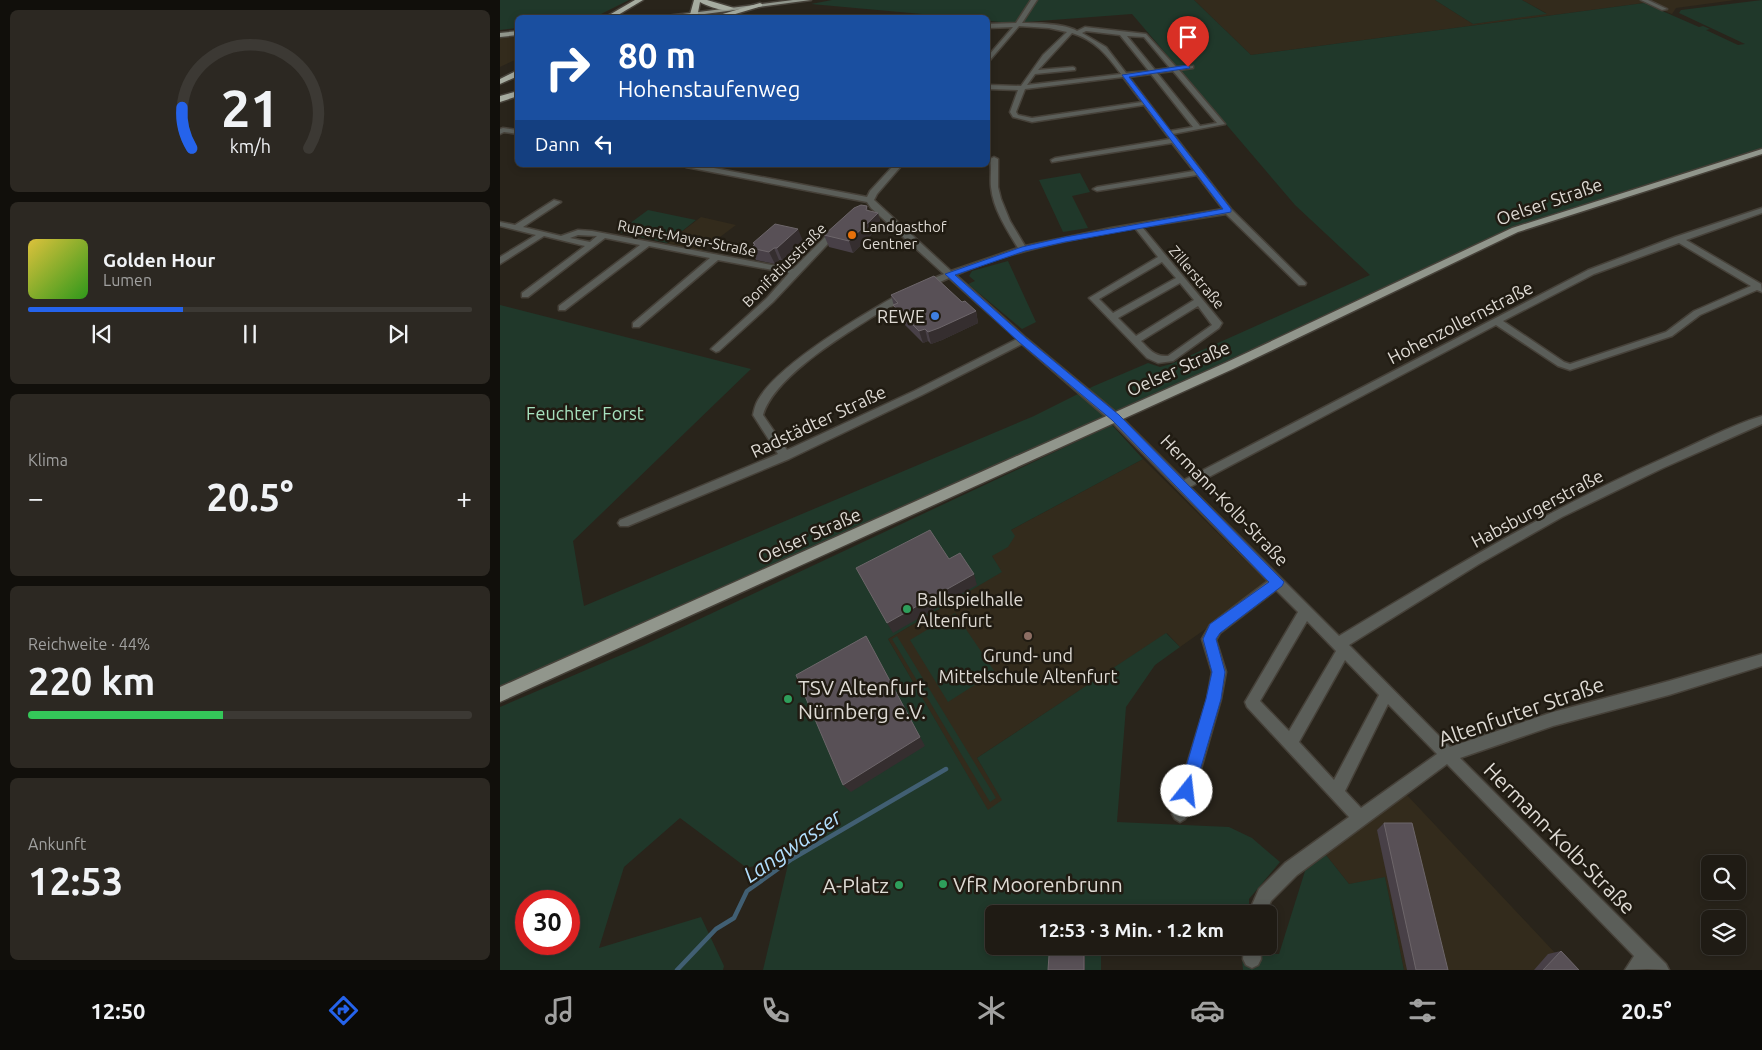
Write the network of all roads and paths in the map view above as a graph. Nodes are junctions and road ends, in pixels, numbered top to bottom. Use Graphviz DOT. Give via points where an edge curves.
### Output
graph roads {
  1 [pos="640,0"];
  2 [pos="651,0"];
  3 [pos="697,0"];
  4 [pos="702,0"];
  5 [pos="808,0"];
  6 [pos="1034,0"];
  7 [pos="1644,0"];
  8 [pos="760,5"];
  9 [pos="730,8"];
  10 [pos="1664,9"];
  11 [pos="613,15"];
  12 [pos="624,15"];
  13 [pos="693,15"];
  14 [pos="723,15"];
  15 [pos="1018,24"];
  16 [pos="990,26"];
  17 [pos="1075,31"];
  18 [pos="515,33"];
  19 [pos="1122,33"];
  20 [pos="500,34"];
  21 [pos="990,57"];
  22 [pos="515,66"];
  23 [pos="1191,67"];
  24 [pos="1175,68"];
  25 [pos="1073,69"];
  26 [pos="1151,71"];
  27 [pos="1034,72"];
  28 [pos="500,74"];
  29 [pos="515,74"];
  30 [pos="1125,75"];
  31 [pos="500,82"];
  32 [pos="990,87"];
  33 [pos="1022,88"];
  34 [pos="515,95"];
  35 [pos="500,99"];
  36 [pos="1147,103"];
  37 [pos="1198,128"];
  38 [pos="502,131"];
  39 [pos="515,132"];
  40 [pos="1170,133"];
  41 [pos="1175,140"];
  42 [pos="1762,151"];
  43 [pos="994,159"];
  44 [pos="1055,160"];
  45 [pos="696,167"];
  46 [pos="896,167"];
  47 [pos="1199,172"];
  48 [pos="1097,190"];
  49 [pos="557,202"];
  50 [pos="872,203"];
  51 [pos="864,208"];
  52 [pos="1762,210"];
  53 [pos="1228,211"];
  54 [pos="500,224"];
  55 [pos="843,224"];
  56 [pos="1137,226"];
  57 [pos="516,228"];
  58 [pos="542,234"];
  59 [pos="603,235"];
  60 [pos="562,238"];
  61 [pos="1678,239"];
  62 [pos="648,243"];
  63 [pos="592,245"];
  64 [pos="1022,249"];
  65 [pos="715,258"];
  66 [pos="1163,258"];
  67 [pos="500,261"];
  68 [pos="794,272"];
  69 [pos="949,274"];
  70 [pos="1181,279"];
  71 [pos="1302,283"];
  72 [pos="1760,287"];
  73 [pos="525,295"];
  74 [pos="1199,301"];
  75 [pos="562,308"];
  76 [pos="1112,317"];
  77 [pos="1498,322"];
  78 [pos="636,325"];
  79 [pos="1023,340"];
  80 [pos="1135,341"];
  81 [pos="716,349"];
  82 [pos="1115,418"];
  83 [pos="1762,420"];
  84 [pos="785,456"];
  85 [pos="1183,486"];
  86 [pos="624,523"];
  87 [pos="1278,582"];
  88 [pos="1306,611"];
  89 [pos="1341,646"];
  90 [pos="1762,660"];
  91 [pos="1387,693"];
  92 [pos="500,695"];
  93 [pos="1290,744"];
  94 [pos="1447,755"];
  95 [pos="1336,792"];
  96 [pos="1180,814"];
  97 [pos="1360,818"];
  98 [pos="1260,905"];
  99 [pos="1646,956"];
  100 [pos="1634,970"];
  101 [pos="1660,970"];
  1 -- 11 [label="highway"];
  2 -- 12 [label="highway"];
  3 -- 13 [label="highway"];
  4 -- 9 [label="highway" via="711,6"];
  5 -- 8 [label="main road"];
  6 -- 15 [label="street"];
  7 -- 10 [label="street"];
  8 -- 9 [label="main road"];
  8 -- 14 [label="highway"];
  9 -- 13 [label="main road"];
  15 -- 16 [label="street"];
  15 -- 17 [label="street"];
  15 -- 21 [label="street"];
  17 -- 19 [label="street"];
  17 -- 27 [label="street"];
  17 -- 30 [label="street" via="1104,48"];
  18 -- 20 [label="main road"];
  19 -- 24 [label="street" via="1146,36"];
  19 -- 26 [label="street"];
  22 -- 28 [label="highway"];
  23 -- 24 [label="street"];
  24 -- 26 [label="street"];
  24 -- 37 [label="street" via="1222,124"];
  25 -- 27 [label="street"];
  26 -- 30 [label="street"];
  26 -- 37 [label="street"];
  27 -- 33 [label="street"];
  29 -- 31 [label="highway"];
  30 -- 33 [label="street"];
  30 -- 36 [label="street"];
  32 -- 33 [label="street"];
  33 -- 36 [label="street" via="1013,112 1027,120"];
  34 -- 35 [label="highway"];
  36 -- 40 [label="street"];
  37 -- 40 [label="street"];
  38 -- 39 [label="street"];
  40 -- 41 [label="street"];
  41 -- 44 [label="street"];
  41 -- 47 [label="street"];
  42 -- 82 [label="main road, Oelser Straße" via="1515,230"];
  43 -- 64 [label="street" via="995,192"];
  45 -- 50 [label="street"];
  46 -- 50 [label="street" via="875,190"];
  47 -- 48 [label="street"];
  47 -- 53 [label="street"];
  49 -- 57 [label="street"];
  50 -- 51 [label="street"];
  50 -- 69 [label="street, Hermann-Kolb-Straße"];
  52 -- 61 [label="street, Hohenzollernstraße"];
  53 -- 56 [label="street"];
  53 -- 71 [label="street"];
  54 -- 57 [label="street, Rupert-Mayer-Straße"];
  55 -- 68 [label="street, Bonifatiusstraße"];
  56 -- 64 [label="street"];
  56 -- 66 [label="street, Zillerstraße"];
  57 -- 58 [label="street, Rupert-Mayer-Straße"];
  58 -- 60 [label="street, Rupert-Mayer-Straße"];
  58 -- 67 [label="street"];
  59 -- 60 [label="street, Rupert-Mayer-Straße" via="582,231"];
  59 -- 62 [label="street, Rupert-Mayer-Straße"];
  59 -- 63 [label="street, Rupert-Mayer-Straße"];
  60 -- 63 [label="street, Rupert-Mayer-Straße"];
  61 -- 72 [label="street"];
  61 -- 77 [label="street, Hohenzollernstraße" via="1591,272"];
  62 -- 65 [label="street, Rupert-Mayer-Straße"];
  62 -- 75 [label="street"];
  63 -- 73 [label="street"];
  64 -- 69 [label="street"];
  65 -- 68 [label="street, Rupert-Mayer-Straße"];
  65 -- 78 [label="street"];
  66 -- 70 [label="street, Zillerstraße"];
  66 -- 76 [label="street" via="1094,298"];
  68 -- 81 [label="street, Bonifatiusstraße" via="770,300"];
  69 -- 79 [label="street, Hermann-Kolb-Straße"];
  69 -- 84 [label="street" via="884,305 848,328 800,363 760,403 758,415"];
  70 -- 74 [label="street, Zillerstraße"];
  70 -- 76 [label="street"];
  72 -- 77 [label="street" via="1697,313 1669,334 1570,367"];
  74 -- 80 [label="street"];
  74 -- 80 [label="street, Zillerstraße" via="1217,323 1170,358 1153,358"];
  76 -- 80 [label="street"];
  77 -- 85 [label="street, Hohenzollernstraße"];
  79 -- 82 [label="street, Hermann-Kolb-Straße"];
  79 -- 84 [label="street, Radstädter Straße"];
  82 -- 85 [label="street, Hermann-Kolb-Straße"];
  82 -- 92 [label="main road, Oelser Straße"];
  83 -- 89 [label="street, Habsburgerstraße" via="1689,451 1560,514 1475,561"];
  84 -- 86 [label="street, Radstädter Straße"];
  85 -- 87 [label="street, Hermann-Kolb-Straße"];
  87 -- 88 [label="street, Hermann-Kolb-Straße"];
  87 -- 96 [label="street" via="1215,629 1209,639 1219,672"];
  88 -- 89 [label="street, Hermann-Kolb-Straße"];
  88 -- 93 [label="street" via="1252,702"];
  89 -- 91 [label="street, Hermann-Kolb-Straße"];
  89 -- 93 [label="street"];
  90 -- 94 [label="street, Altenfurter Straße" via="1553,719"];
  91 -- 94 [label="street, Hermann-Kolb-Straße"];
  91 -- 95 [label="street"];
  93 -- 95 [label="street"];
  94 -- 97 [label="street, Altenfurter Straße"];
  94 -- 99 [label="street, Hermann-Kolb-Straße"];
  95 -- 97 [label="street"];
  97 -- 98 [label="street, Altenfurter Straße" via="1291,869 1265,895"];
  99 -- 100 [label="street"];
  99 -- 101 [label="street, Hermann-Kolb-Straße"];
}
